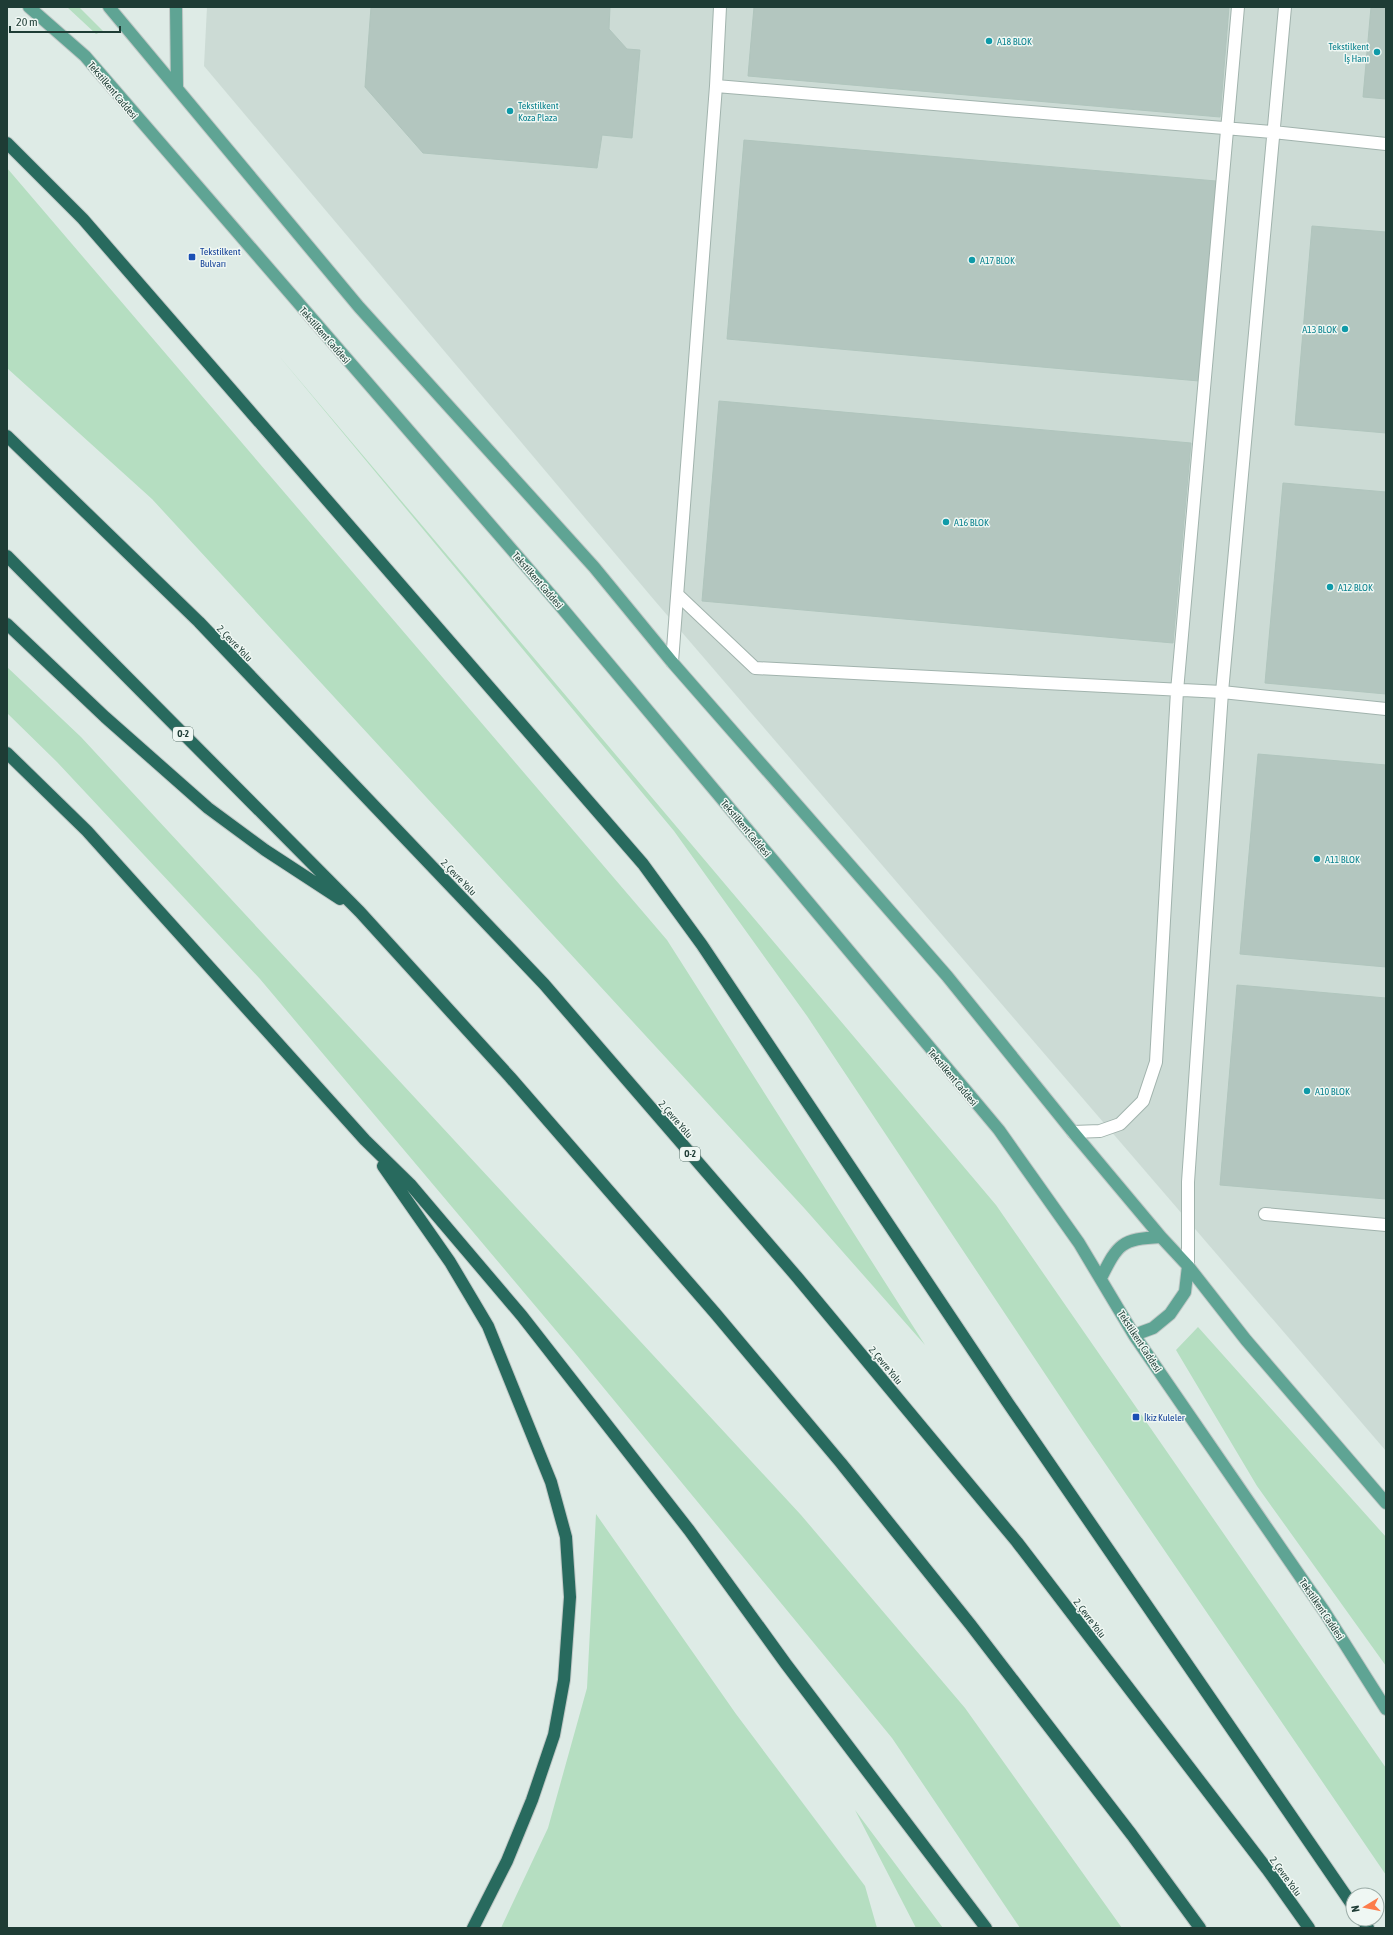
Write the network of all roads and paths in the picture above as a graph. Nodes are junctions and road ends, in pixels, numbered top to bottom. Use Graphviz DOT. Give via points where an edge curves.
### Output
graph roads {
  1 [pos="29,7"];
  2 [pos="109,7"];
  3 [pos="176,7"];
  4 [pos="720,7"];
  5 [pos="1238,7"];
  6 [pos="1285,7"];
  7 [pos="716,86"];
  8 [pos="177,87"];
  9 [pos="1227,128"];
  10 [pos="1273,132"];
  11 [pos="7,143"];
  12 [pos="1386,144"];
  13 [pos="7,436"];
  14 [pos="7,556"];
  15 [pos="678,595"];
  16 [pos="7,624"];
  17 [pos="672,662"];
  18 [pos="1177,691"];
  19 [pos="1222,692"];
  20 [pos="1386,709"];
  21 [pos="7,753"];
  22 [pos="360,912"];
  23 [pos="1072,1132"];
  24 [pos="365,1140"];
  25 [pos="1265,1214"];
  26 [pos="1386,1225"];
  27 [pos="1161,1237"];
  28 [pos="1188,1266"];
  29 [pos="1101,1278"];
  30 [pos="1134,1335"];
  31 [pos="1386,1503"];
  32 [pos="1386,1709"];
  33 [pos="1345,1894"];
  34 [pos="473,1928"];
  35 [pos="986,1928"];
  36 [pos="1200,1928"];
  37 [pos="1309,1928"];
  1 -- 29 [label="main road, Tekstilkent Caddesi" via="85,56 557,602 999,1130"];
  2 -- 8 [label="main road"];
  3 -- 8 [label="main road"];
  4 -- 7 [label="street"];
  5 -- 9 [label="street"];
  6 -- 10 [label="street"];
  7 -- 9 [label="street"];
  7 -- 15 [label="street"];
  8 -- 17 [label="main road" via="359,307 594,567"];
  9 -- 10 [label="street"];
  9 -- 18 [label="street"];
  10 -- 12 [label="street"];
  10 -- 19 [label="street"];
  11 -- 33 [label="highway" via="83,219 643,864 702,945 1008,1403"];
  13 -- 37 [label="highway, 2. Çevre Yolu / O-2" via="199,622 549,990 797,1277 1017,1542 1267,1869"];
  14 -- 22 [label="highway, O-2"];
  15 -- 17 [label="street"];
  15 -- 18 [label="street" via="755,668"];
  16 -- 22 [label="highway" via="105,717 208,808 265,850"];
  17 -- 23 [label="main road" via="947,976"];
  18 -- 19 [label="street"];
  18 -- 23 [label="street" via="1156,1062 1143,1101 1120,1124 1100,1131"];
  19 -- 20 [label="street"];
  19 -- 28 [label="street" via="1188,1182"];
  21 -- 24 [label="highway" via="87,830"];
  22 -- 36 [label="highway, O-2" via="520,1089 715,1313 840,1463 975,1630"];
  23 -- 27 [label="main road"];
  24 -- 34 [label="highway" via="450,1262 488,1326 551,1482 566,1537 570,1598 564,1680 554,1734 532,1800 507,1860"];
  24 -- 35 [label="highway" via="410,1184 522,1316 689,1530 786,1664"];
  25 -- 26 [label="street"];
  27 -- 28 [label="main road"];
  27 -- 29 [label="main road" via="1139,1238 1121,1245 1113,1254"];
  28 -- 30 [label="main road" via="1185,1292 1170,1314 1153,1328"];
  28 -- 31 [label="main road" via="1246,1340"];
  29 -- 30 [label="main road, Tekstilkent Caddesi"];
  30 -- 32 [label="main road, Tekstilkent Caddesi" via="1324,1611"];
}
